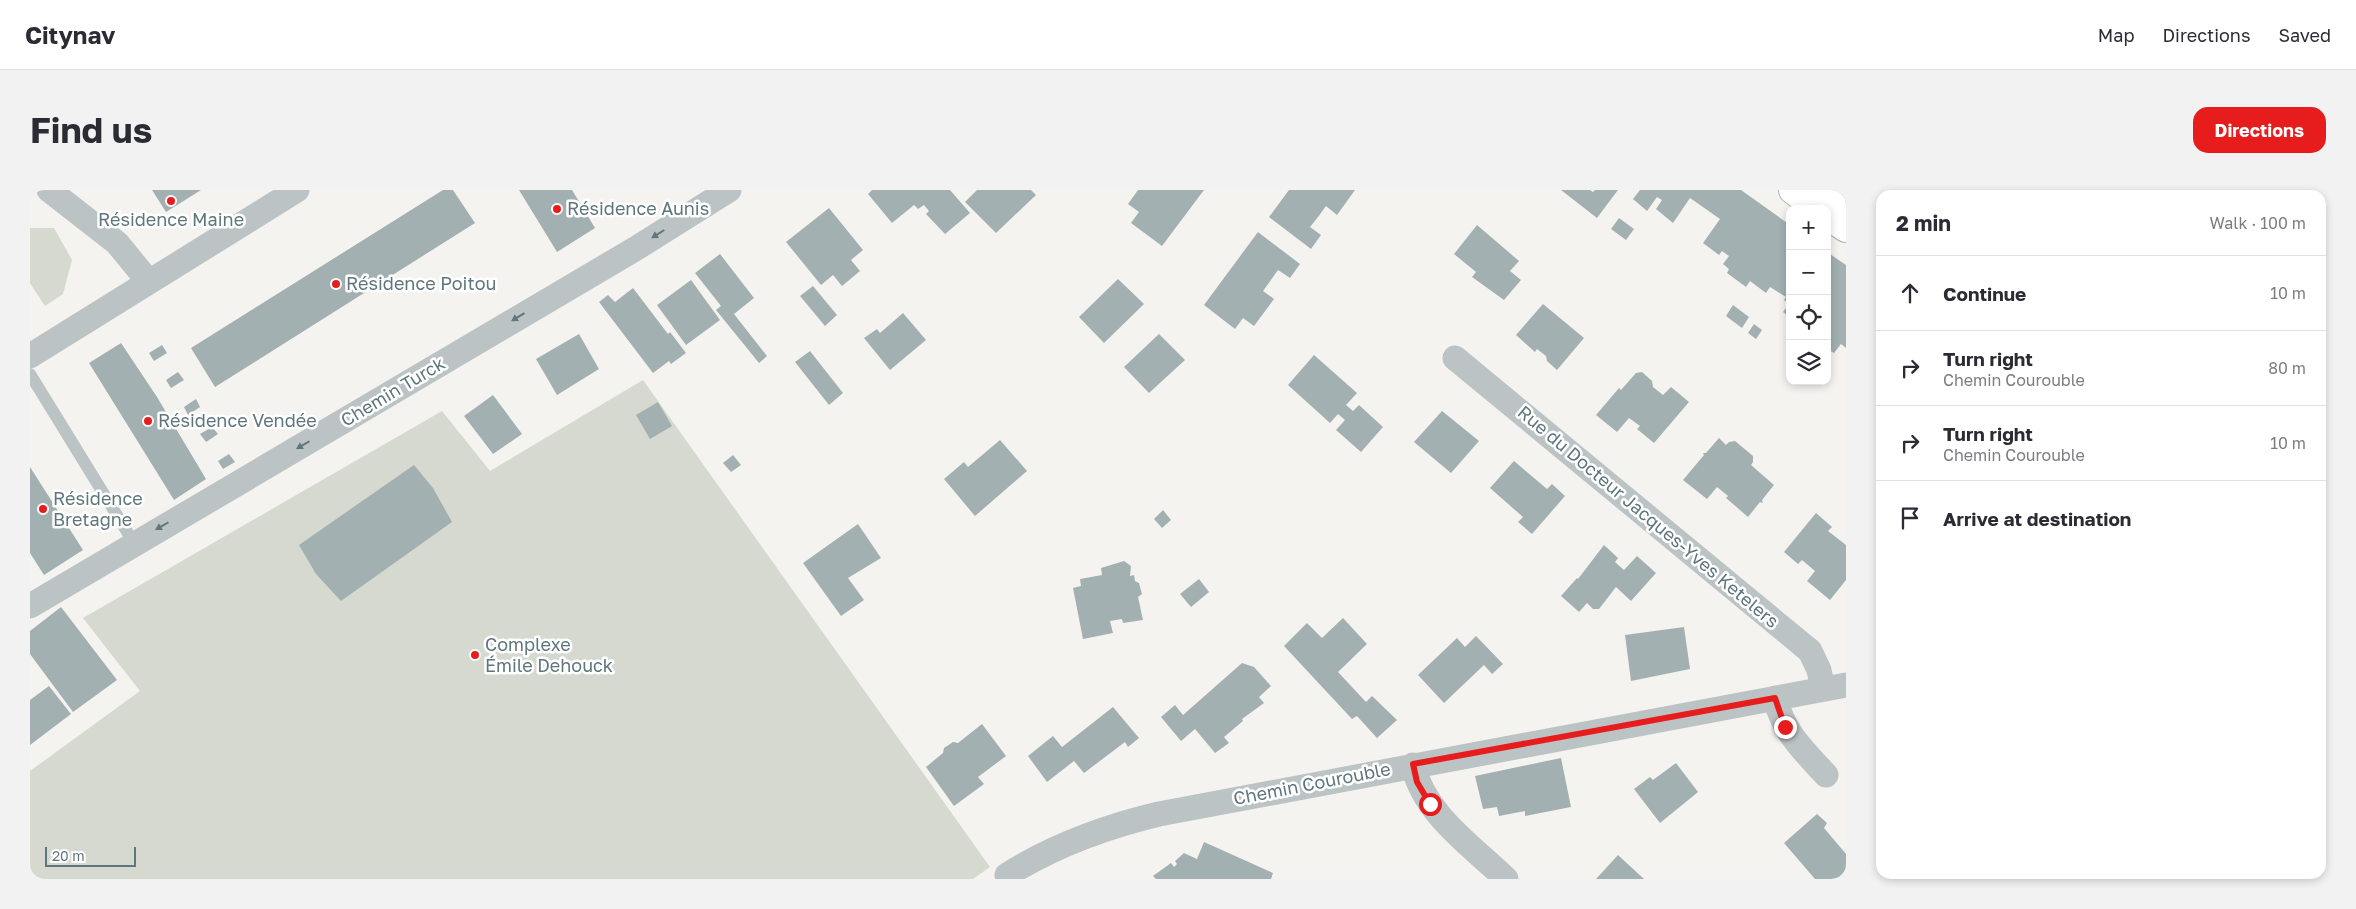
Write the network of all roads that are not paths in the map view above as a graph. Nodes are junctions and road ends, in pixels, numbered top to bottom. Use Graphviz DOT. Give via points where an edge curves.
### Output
graph roads {
  1 [pos="48,190"];
  2 [pos="297,190"];
  3 [pos="729,190"];
  4 [pos="1793,190"];
  5 [pos="1829,190"];
  6 [pos="1846,202"];
  7 [pos="1814,205"];
  8 [pos="1831,218"];
  9 [pos="1846,228"];
  10 [pos="149,282"];
  11 [pos="30,356"];
  12 [pos="1455,358"];
  13 [pos="30,374"];
  14 [pos="134,542"];
  15 [pos="30,606"];
  16 [pos="1835,687"];
  17 [pos="1775,698"];
  18 [pos="1413,764"];
  19 [pos="1826,775"];
  20 [pos="1007,875"];
  21 [pos="1506,879"];
  1 -- 10 [label="street" via="117,242"];
  2 -- 10 [label="street"];
  3 -- 14 [label="street, Chemin Turck, one-way" via="635,249"];
  4 -- 7 [label="main road"];
  5 -- 6 [label="main road"];
  8 -- 9 [label="main road"];
  10 -- 11 [label="street"];
  12 -- 16 [label="street, Rue du Docteur Jacques-Yves Ketelers" via="1810,652"];
  13 -- 14 [label="lane"];
  14 -- 15 [label="street, Chemin Turck"];
  16 -- 17 [label="street, Chemin Courouble"];
  17 -- 18 [label="street, Chemin Courouble"];
  17 -- 19 [label="street" via="1779,715 1791,738"];
  18 -- 20 [label="street, Chemin Courouble" via="1140,818 1072,840"];
  18 -- 21 [label="street" via="1417,782 1434,810"];
}
